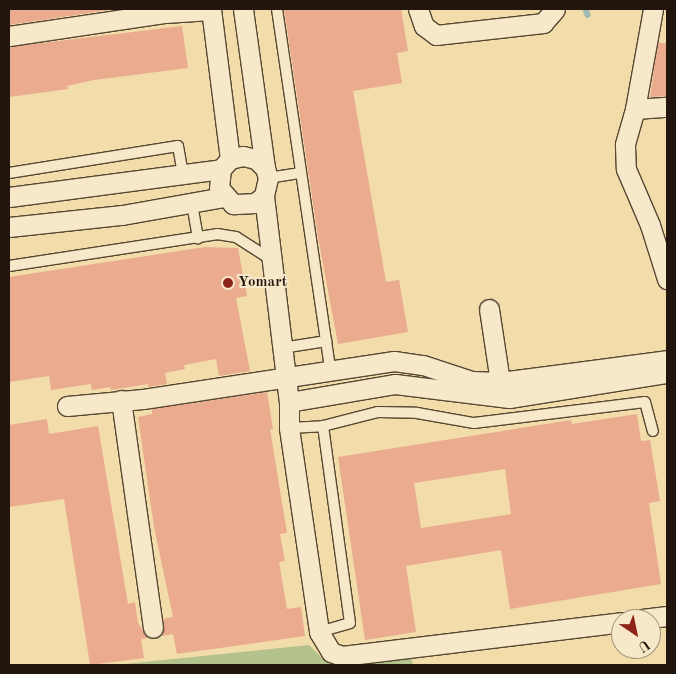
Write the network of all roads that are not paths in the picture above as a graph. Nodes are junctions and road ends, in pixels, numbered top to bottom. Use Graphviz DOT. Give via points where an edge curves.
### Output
graph roads {
  1 [pos="243,9"];
  2 [pos="277,9"];
  3 [pos="418,9"];
  4 [pos="555,9"];
  5 [pos="653,9"];
  6 [pos="211,10"];
  7 [pos="9,36"];
  8 [pos="667,107"];
  9 [pos="635,109"];
  10 [pos="225,164"];
  11 [pos="9,173"];
  12 [pos="301,173"];
  13 [pos="183,175"];
  14 [pos="266,181"];
  15 [pos="224,197"];
  16 [pos="9,198"];
  17 [pos="192,204"];
  18 [pos="9,227"];
  19 [pos="198,238"];
  20 [pos="272,260"];
  21 [pos="9,266"];
  22 [pos="667,279"];
  23 [pos="488,309"];
  24 [pos="326,342"];
  25 [pos="282,348"];
  26 [pos="667,360"];
  27 [pos="330,370"];
  28 [pos="667,373"];
  29 [pos="285,376"];
  30 [pos="500,382"];
  31 [pos="121,400"];
  32 [pos="289,402"];
  33 [pos="67,406"];
  34 [pos="323,426"];
  35 [pos="289,428"];
  36 [pos="653,431"];
  37 [pos="611,623"];
  38 [pos="153,628"];
  39 [pos="319,632"];
  1 -- 14 [label="street"];
  2 -- 12 [label="lane"];
  3 -- 4 [label="street" via="424,26 436,36 543,23"];
  5 -- 9 [label="street"];
  6 -- 7 [label="street" via="165,13"];
  6 -- 10 [label="street"];
  8 -- 9 [label="street"];
  9 -- 22 [label="street" via="625,145 626,169 650,225"];
  10 -- 13 [label="street"];
  10 -- 14 [label="street" via="243,156 256,159"];
  10 -- 15 [label="street" via="219,188"];
  11 -- 13 [label="lane" via="178,146"];
  12 -- 14 [label="lane"];
  12 -- 24 [label="lane"];
  13 -- 16 [label="street"];
  14 -- 15 [label="street" via="255,203 233,204"];
  14 -- 20 [label="street"];
  15 -- 17 [label="street"];
  17 -- 18 [label="street"];
  17 -- 19 [label="lane"];
  19 -- 20 [label="lane" via="227,234"];
  19 -- 21 [label="lane"];
  20 -- 25 [label="street"];
  23 -- 30 [label="street"];
  24 -- 25 [label="lane"];
  24 -- 27 [label="lane"];
  25 -- 29 [label="street"];
  26 -- 30 [label="street"];
  27 -- 29 [label="street"];
  27 -- 30 [label="street" via="394,361 423,365 472,381"];
  28 -- 32 [label="street" via="509,398 395,384"];
  29 -- 31 [label="street"];
  29 -- 32 [label="street"];
  31 -- 33 [label="street"];
  31 -- 38 [label="street"];
  32 -- 35 [label="street"];
  34 -- 35 [label="lane"];
  34 -- 36 [label="lane" via="378,412 417,413 474,423 646,402"];
  34 -- 39 [label="lane" via="350,624"];
  35 -- 39 [label="street"];
  37 -- 39 [label="street" via="342,656 330,652"];
}
